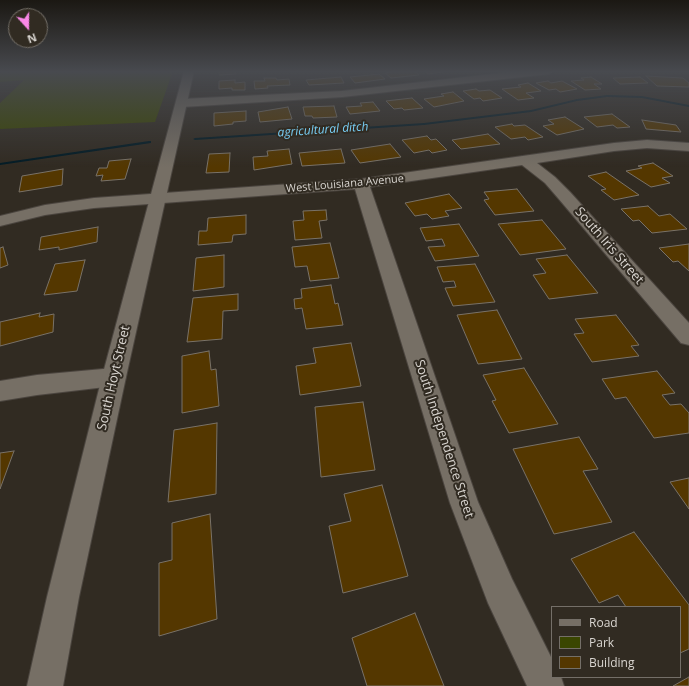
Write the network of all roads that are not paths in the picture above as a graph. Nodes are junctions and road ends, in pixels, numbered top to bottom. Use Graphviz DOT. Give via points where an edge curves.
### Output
graph roads {
  1 [pos="182,103"];
  2 [pos="689,146"];
  3 [pos="525,160"];
  4 [pos="361,184"];
  5 [pos="158,197"];
  6 [pos="0,221"];
  7 [pos="689,337"];
  8 [pos="114,377"];
  9 [pos="0,392"];
  10 [pos="45,686"];
  11 [pos="546,686"];
  1 -- 5 [label="street, South Hoyt Street"];
  2 -- 3 [label="street, West Louisiana Avenue" via="635,144"];
  3 -- 4 [label="street, West Louisiana Avenue"];
  3 -- 7 [label="street, South Iris Street" via="564,195"];
  4 -- 5 [label="street, West Louisiana Avenue"];
  4 -- 11 [label="street, South Independence Street" via="464,503 500,591"];
  5 -- 6 [label="street, West Louisiana Avenue" via="77,205"];
  5 -- 8 [label="street, South Hoyt Street"];
  8 -- 9 [label="street" via="37,385"];
  8 -- 10 [label="street, South Hoyt Street"];
}
